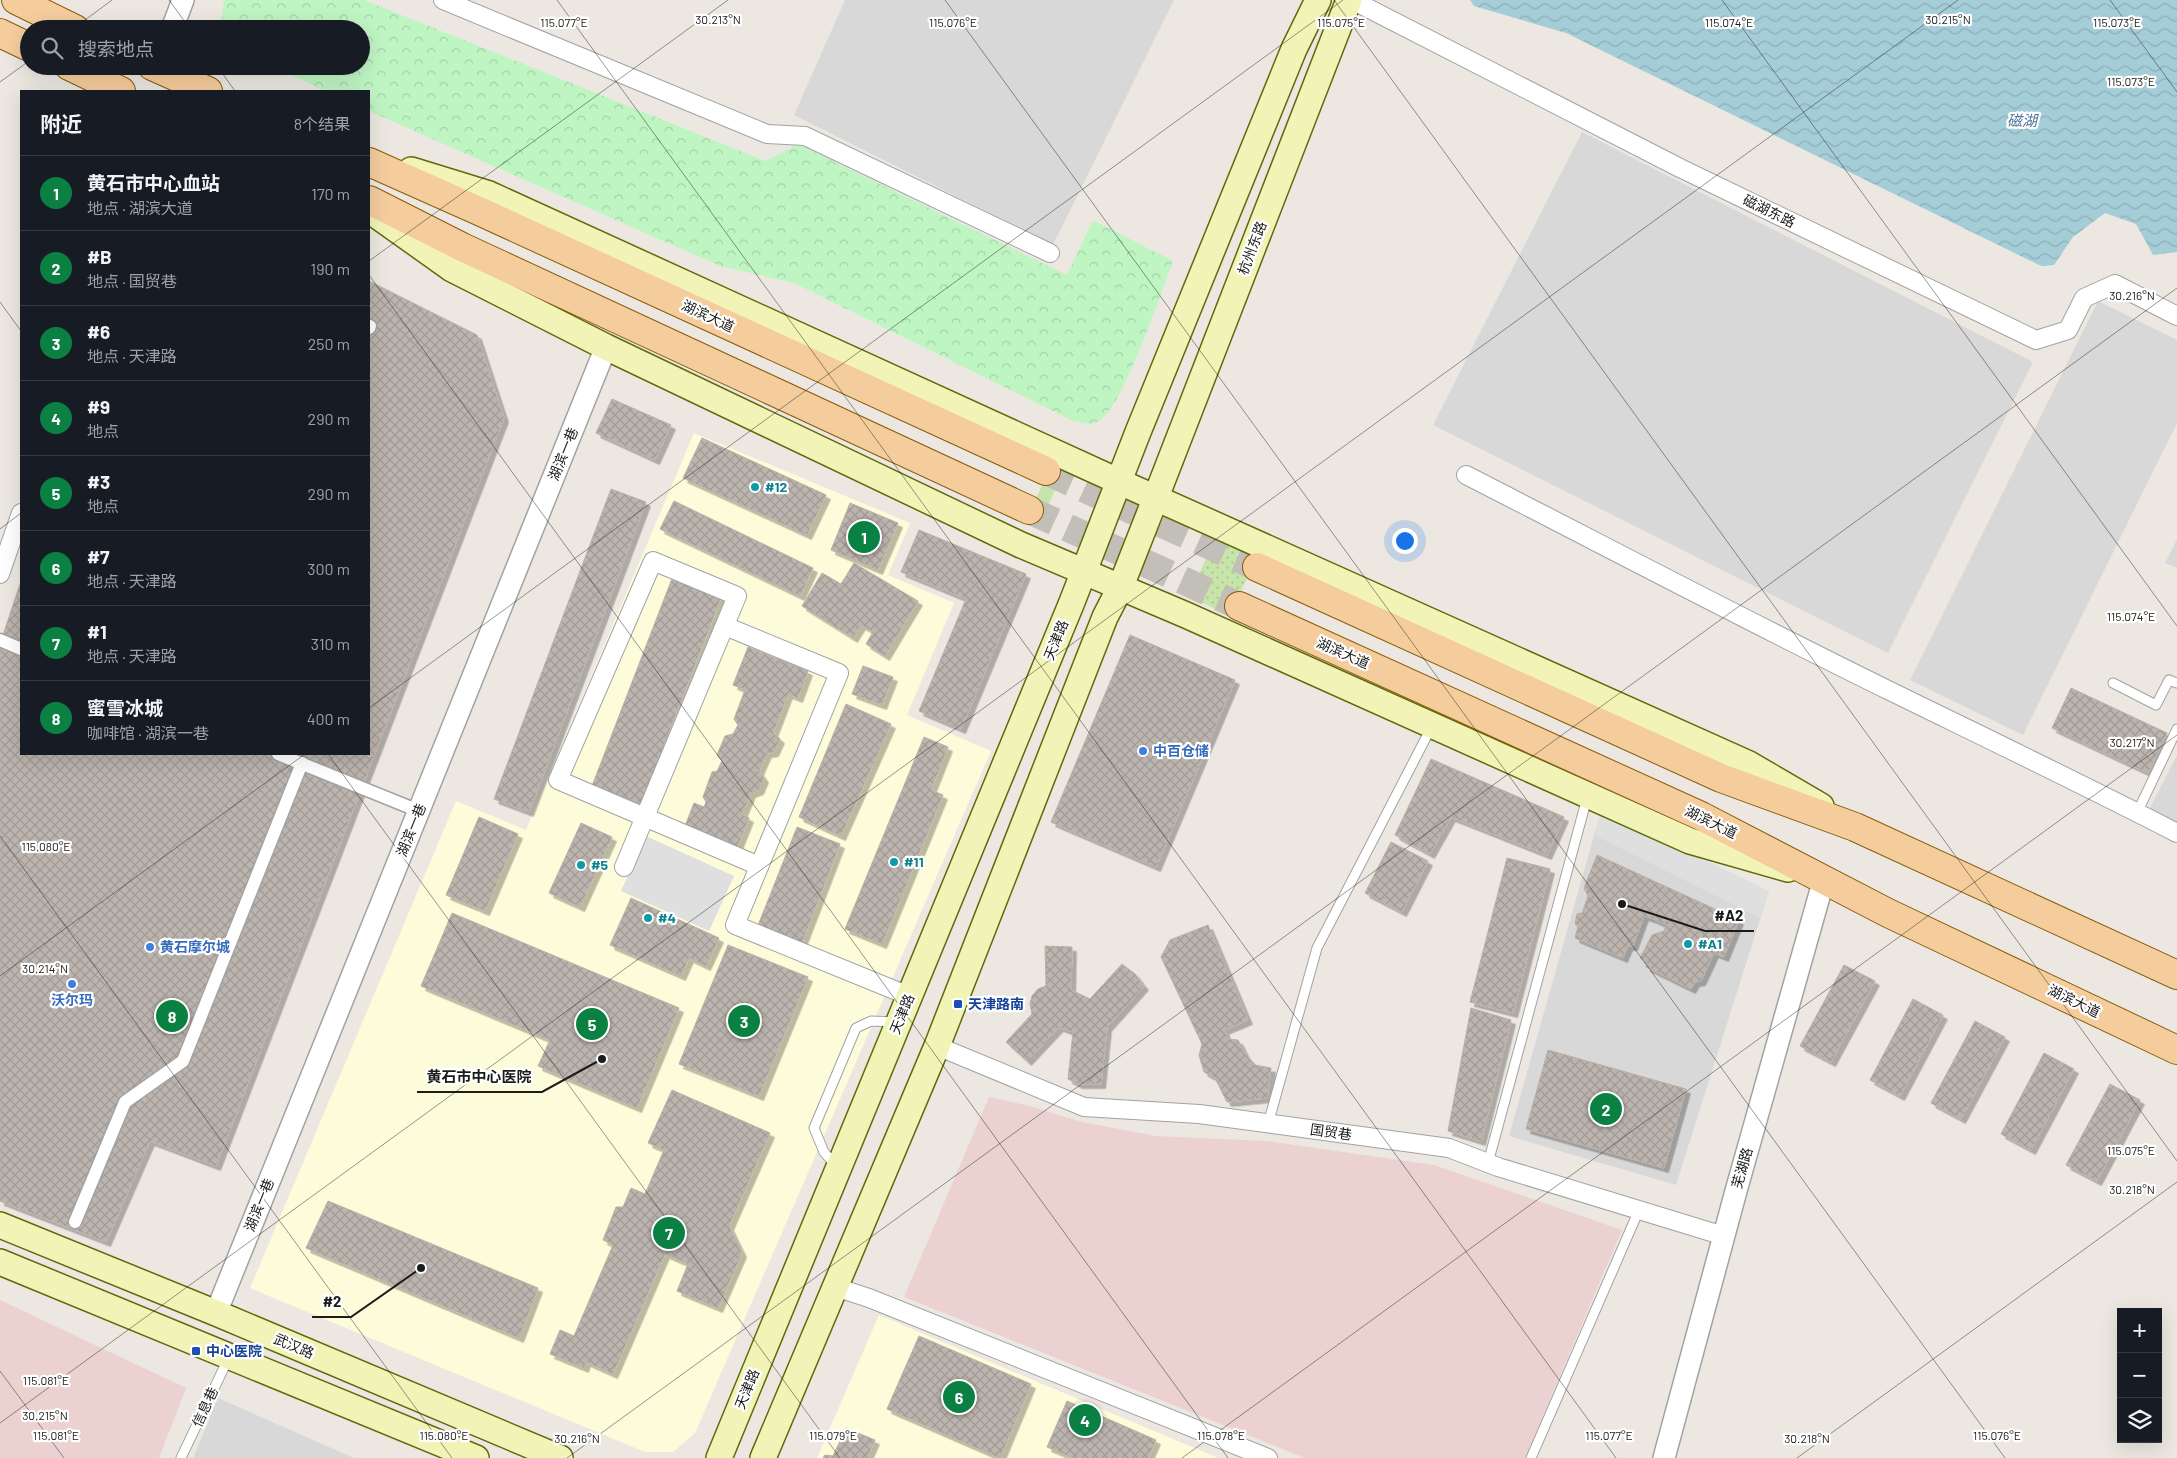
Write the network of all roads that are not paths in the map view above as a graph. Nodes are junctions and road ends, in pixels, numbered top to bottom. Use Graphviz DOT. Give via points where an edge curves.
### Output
graph roads {
  1 [pos="16,0"];
  2 [pos="183,0"];
  3 [pos="443,0"];
  4 [pos="1318,0"];
  5 [pos="1350,0"];
  6 [pos="57,20"];
  7 [pos="175,20"];
  8 [pos="0,32"];
  9 [pos="20,42"];
  10 [pos="86,75"];
  11 [pos="173,75"];
  12 [pos="112,89"];
  13 [pos="206,90"];
  14 [pos="370,157"];
  15 [pos="370,162"];
  16 [pos="370,200"];
  17 [pos="370,211"];
  18 [pos="1050,253"];
  19 [pos="2177,316"];
  20 [pos="606,346"];
  21 [pos="1046,471"];
  22 [pos="1466,474"];
  23 [pos="1120,482"];
  24 [pos="1156,497"];
  25 [pos="1029,510"];
  26 [pos="20,516"];
  27 [pos="1257,567"];
  28 [pos="1084,571"];
  29 [pos="0,574"];
  30 [pos="1121,586"];
  31 [pos="1239,606"];
  32 [pos="725,626"];
  33 [pos="0,640"];
  34 [pos="20,649"];
  35 [pos="2113,683"];
  36 [pos="2177,683"];
  37 [pos="1432,725"];
  38 [pos="2177,729"];
  39 [pos="281,755"];
  40 [pos="302,763"];
  41 [pos="1588,796"];
  42 [pos="418,811"];
  43 [pos="2138,812"];
  44 [pos="645,818"];
  45 [pos="1855,827"];
  46 [pos="2177,833"];
  47 [pos="759,866"];
  48 [pos="624,867"];
  49 [pos="1824,879"];
  50 [pos="2177,975"];
  51 [pos="909,996"];
  52 [pos="898,1023"];
  53 [pos="937,1046"];
  54 [pos="2177,1050"];
  55 [pos="1268,1124"];
  56 [pos="1488,1163"];
  57 [pos="838,1169"];
  58 [pos="1639,1210"];
  59 [pos="75,1222"];
  60 [pos="0,1225"];
  61 [pos="1724,1236"];
  62 [pos="0,1262"];
  63 [pos="835,1286"];
  64 [pos="216,1312"];
  65 [pos="229,1356"];
  66 [pos="182,1458"];
  67 [pos="476,1458"];
  68 [pos="560,1458"];
  69 [pos="719,1458"];
  70 [pos="763,1458"];
  71 [pos="1268,1458"];
  72 [pos="1531,1458"];
  73 [pos="1664,1458"];
  1 -- 6 [label="main road"];
  2 -- 7 [label="street"];
  3 -- 18 [label="street" via="767,134 805,136"];
  4 -- 23 [label="main road" via="1294,49"];
  5 -- 19 [label="street, 磁湖东路" via="1680,168 2036,340 2068,330 2084,298 2115,284"];
  5 -- 24 [label="main road, 杭州东路"];
  8 -- 9 [label="main road"];
  10 -- 12 [label="main road"];
  11 -- 13 [label="main road"];
  14 -- 23 [label="main road" via="489,194"];
  15 -- 21 [label="main road, 湖滨大道"];
  16 -- 25 [label="main road" via="471,251"];
  17 -- 20 [label="main road" via="452,269"];
  20 -- 28 [label="main road" via="1021,545"];
  20 -- 42 [label="street, 湖滨一巷"];
  22 -- 43 [label="street" via="1706,599"];
  23 -- 24 [label="main road"];
  23 -- 28 [label="main road, 天津路"];
  24 -- 30 [label="main road, 杭州东路"];
  24 -- 45 [label="main road" via="1749,764"];
  26 -- 29 [label="street"];
  27 -- 45 [label="main road" via="1721,778"];
  28 -- 30 [label="main road"];
  28 -- 51 [label="main road, 天津路"];
  30 -- 37 [label="main road"];
  30 -- 53 [label="main road" via="1105,617"];
  31 -- 49 [label="main road, 湖滨大道" via="1701,816"];
  32 -- 44 [label="street"];
  32 -- 44 [label="street" via="737,596 653,561 558,780"];
  32 -- 47 [label="street" via="840,673"];
  33 -- 34 [label="street"];
  35 -- 36 [label="lane" via="2156,705 2169,680"];
  37 -- 41 [label="main road"];
  37 -- 55 [label="lane" via="1317,948"];
  38 -- 43 [label="lane"];
  39 -- 40 [label="street"];
  40 -- 42 [label="street"];
  40 -- 59 [label="street" via="184,1061 125,1102"];
  41 -- 49 [label="main road" via="1690,841"];
  41 -- 56 [label="lane"];
  42 -- 64 [label="street, 湖滨一巷"];
  43 -- 46 [label="street"];
  44 -- 47 [label="street"];
  44 -- 48 [label="street"];
  45 -- 50 [label="main road"];
  47 -- 51 [label="street" via="735,925"];
  49 -- 54 [label="main road, 湖滨大道" via="1888,913"];
  49 -- 61 [label="street, 芜湖路"];
  51 -- 52 [label="main road, 天津路"];
  52 -- 57 [label="main road, 天津路"];
  52 -- 57 [label="lane" via="871,1021 856,1028 820,1110 814,1128 824,1152"];
  53 -- 55 [label="street, 国贸巷" via="1084,1107 1199,1114"];
  53 -- 63 [label="main road"];
  55 -- 56 [label="street, 国贸巷" via="1449,1148"];
  56 -- 58 [label="street, 国贸巷"];
  57 -- 69 [label="main road, 天津路"];
  58 -- 61 [label="street, 国贸巷"];
  58 -- 72 [label="lane"];
  60 -- 64 [label="main road, 武汉路"];
  61 -- 73 [label="street, 芜湖路"];
  62 -- 65 [label="main road"];
  63 -- 70 [label="main road"];
  63 -- 71 [label="street"];
  64 -- 68 [label="main road, 武汉路"];
  65 -- 66 [label="lane, 信息巷"];
  65 -- 67 [label="main road"];
}
